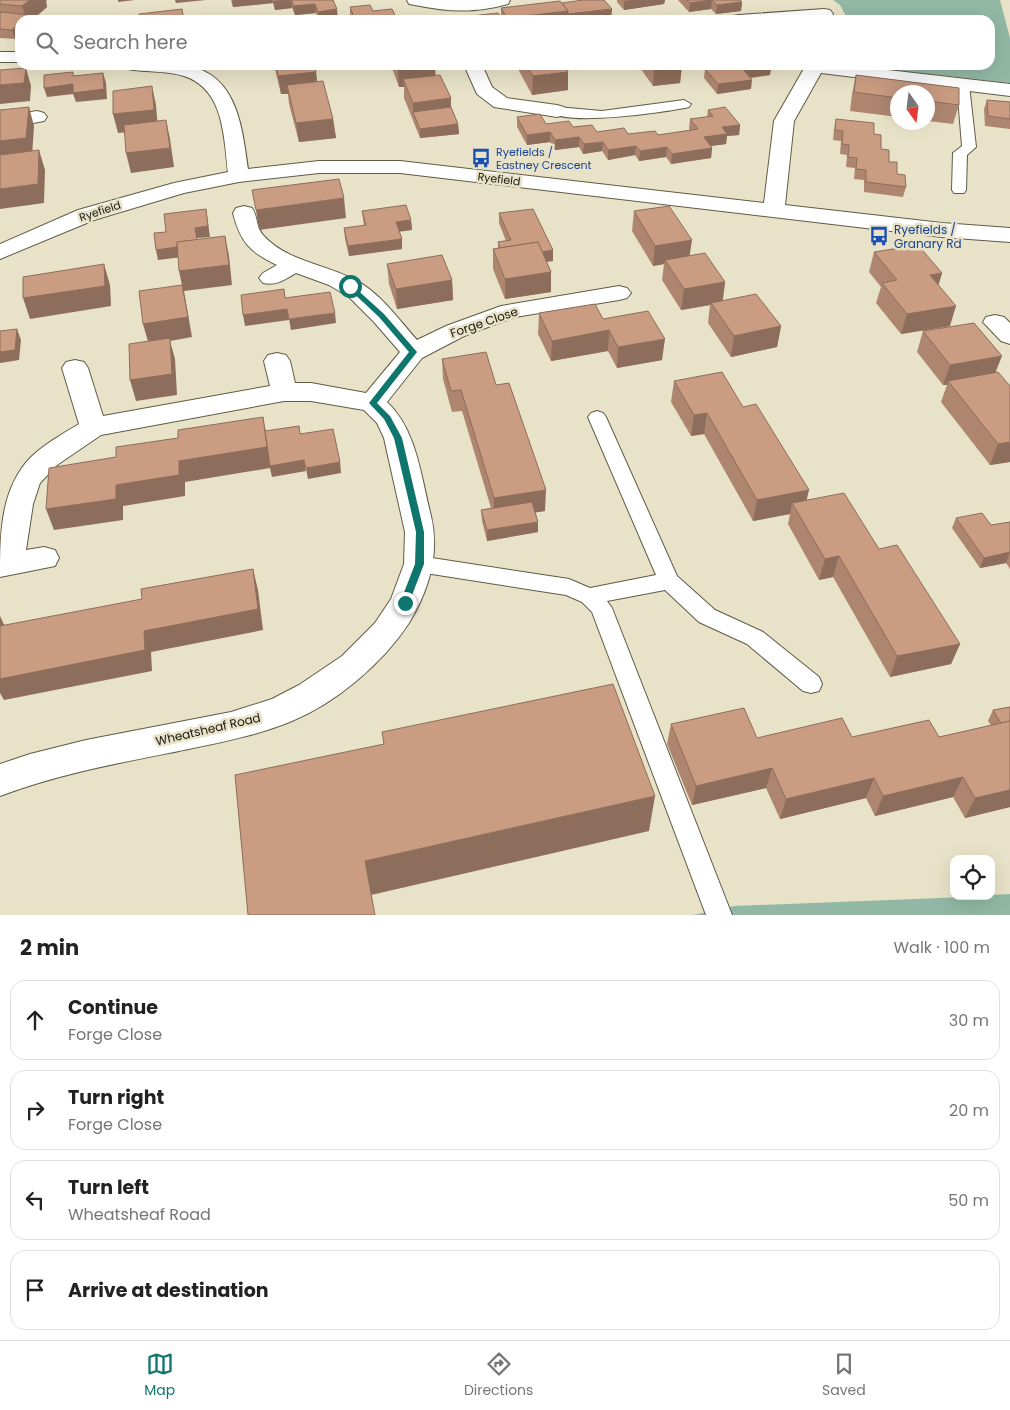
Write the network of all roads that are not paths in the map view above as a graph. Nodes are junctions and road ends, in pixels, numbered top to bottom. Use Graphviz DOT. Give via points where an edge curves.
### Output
graph roads {
  1 [pos="415,0"];
  2 [pos="502,0"];
  3 [pos="806,0"];
  4 [pos="450,13"];
  5 [pos="825,15"];
  6 [pos="0,57"];
  7 [pos="15,57"];
  8 [pos="181,70"];
  9 [pos="475,70"];
  10 [pos="813,70"];
  11 [pos="846,70"];
  12 [pos="963,85"];
  13 [pos="1010,90"];
  14 [pos="684,104"];
  15 [pos="557,112"];
  16 [pos="37,117"];
  17 [pos="0,123"];
  18 [pos="239,176"];
  19 [pos="959,190"];
  20 [pos="774,210"];
  21 [pos="244,213"];
  22 [pos="1010,235"];
  23 [pos="0,252"];
  24 [pos="295,263"];
  25 [pos="271,278"];
  26 [pos="619,294"];
  27 [pos="413,352"];
  28 [pos="277,361"];
  29 [pos="75,368"];
  30 [pos="284,392"];
  31 [pos="372,403"];
  32 [pos="597,417"];
  33 [pos="93,427"];
  34 [pos="44,558"];
  35 [pos="419,564"];
  36 [pos="5,565"];
  37 [pos="669,581"];
  38 [pos="589,596"];
  39 [pos="811,684"];
  40 [pos="0,780"];
  41 [pos="720,915"];
  1 -- 4 [label="street"];
  2 -- 4 [label="street"];
  3 -- 5 [label="street"];
  6 -- 7 [label="street"];
  8 -- 18 [label="street" via="216,87 228,109"];
  9 -- 15 [label="street" via="484,90 501,103"];
  10 -- 20 [label="street" via="784,121"];
  11 -- 12 [label="street"];
  12 -- 13 [label="street"];
  12 -- 19 [label="lane" via="969,146 960,153"];
  14 -- 15 [label="lane" via="602,116"];
  16 -- 17 [label="street"];
  18 -- 20 [label="street, Ryefield" via="319,167 400,167"];
  18 -- 23 [label="street, Ryefield" via="181,187 86,214"];
  20 -- 22 [label="street, Ryefield"];
  21 -- 24 [label="street" via="248,231 254,239 271,253"];
  24 -- 25 [label="street"];
  24 -- 27 [label="street" via="350,286 382,315"];
  26 -- 27 [label="street, Forge Close" via="510,311"];
  27 -- 31 [label="street, Forge Close"];
  28 -- 30 [label="street"];
  29 -- 33 [label="street"];
  30 -- 31 [label="street" via="311,392"];
  30 -- 33 [label="street"];
  31 -- 35 [label="street, Wheatsheaf Road" via="388,418 398,438 420,532"];
  32 -- 37 [label="lane"];
  33 -- 36 [label="street" via="34,472 21,495"];
  34 -- 36 [label="street"];
  35 -- 38 [label="lane" via="569,588"];
  35 -- 40 [label="street, Wheatsheaf Road" via="405,603 386,632 353,665 311,695 281,711 231,726 77,757"];
  37 -- 38 [label="lane"];
  37 -- 39 [label="lane" via="707,616 755,638"];
  38 -- 41 [label="lane" via="601,608"];
}
